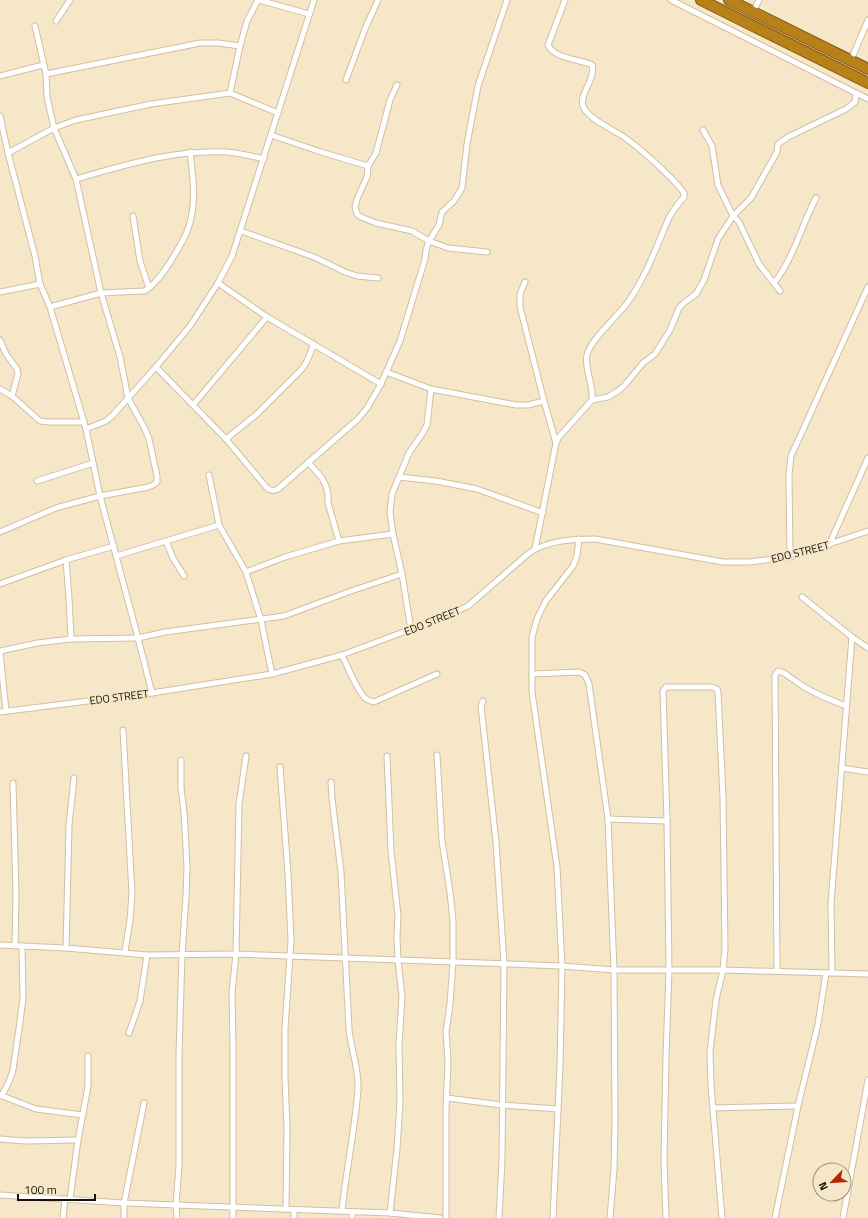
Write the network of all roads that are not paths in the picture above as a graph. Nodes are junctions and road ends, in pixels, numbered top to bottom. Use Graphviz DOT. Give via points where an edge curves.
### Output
graph roads {
  1 [pos="70,0"];
  2 [pos="259,0"];
  3 [pos="314,0"];
  4 [pos="378,0"];
  5 [pos="507,0"];
  6 [pos="565,0"];
  7 [pos="671,0"];
  8 [pos="701,0"];
  9 [pos="729,0"];
  10 [pos="759,0"];
  11 [pos="753,12"];
  12 [pos="309,14"];
  13 [pos="56,20"];
  14 [pos="868,20"];
  15 [pos="35,26"];
  16 [pos="240,46"];
  17 [pos="851,60"];
  18 [pos="44,65"];
  19 [pos="868,69"];
  20 [pos="46,74"];
  21 [pos="0,76"];
  22 [pos="346,80"];
  23 [pos="868,83"];
  24 [pos="397,85"];
  25 [pos="230,92"];
  26 [pos="856,94"];
  27 [pos="868,100"];
  28 [pos="278,113"];
  29 [pos="0,116"];
  30 [pos="54,128"];
  31 [pos="703,130"];
  32 [pos="271,135"];
  33 [pos="190,152"];
  34 [pos="8,153"];
  35 [pos="264,159"];
  36 [pos="368,166"];
  37 [pos="76,179"];
  38 [pos="816,198"];
  39 [pos="133,216"];
  40 [pos="733,216"];
  41 [pos="241,231"];
  42 [pos="430,241"];
  43 [pos="487,252"];
  44 [pos="378,278"];
  45 [pos="218,282"];
  46 [pos="525,282"];
  47 [pos="40,284"];
  48 [pos="774,284"];
  49 [pos="868,287"];
  50 [pos="150,288"];
  51 [pos="780,291"];
  52 [pos="0,292"];
  53 [pos="101,293"];
  54 [pos="50,307"];
  55 [pos="267,317"];
  56 [pos="0,340"];
  57 [pos="314,344"];
  58 [pos="156,367"];
  59 [pos="386,372"];
  60 [pos="381,384"];
  61 [pos="0,389"];
  62 [pos="431,389"];
  63 [pos="12,396"];
  64 [pos="128,398"];
  65 [pos="592,400"];
  66 [pos="544,401"];
  67 [pos="193,405"];
  68 [pos="84,422"];
  69 [pos="86,429"];
  70 [pos="226,439"];
  71 [pos="556,443"];
  72 [pos="868,458"];
  73 [pos="308,462"];
  74 [pos="93,463"];
  75 [pos="209,476"];
  76 [pos="399,477"];
  77 [pos="37,481"];
  78 [pos="100,496"];
  79 [pos="543,513"];
  80 [pos="219,526"];
  81 [pos="868,531"];
  82 [pos="0,532"];
  83 [pos="393,534"];
  84 [pos="580,539"];
  85 [pos="166,541"];
  86 [pos="339,541"];
  87 [pos="829,545"];
  88 [pos="114,546"];
  89 [pos="535,549"];
  90 [pos="116,556"];
  91 [pos="790,557"];
  92 [pos="66,560"];
  93 [pos="246,572"];
  94 [pos="402,574"];
  95 [pos="184,576"];
  96 [pos="0,584"];
  97 [pos="802,597"];
  98 [pos="262,620"];
  99 [pos="411,630"];
  100 [pos="852,637"];
  101 [pos="138,638"];
  102 [pos="71,639"];
  103 [pos="868,648"];
  104 [pos="0,651"];
  105 [pos="342,655"];
  106 [pos="272,674"];
  107 [pos="437,674"];
  108 [pos="532,674"];
  109 [pos="152,693"];
  110 [pos="483,701"];
  111 [pos="846,706"];
  112 [pos="6,711"];
  113 [pos="0,712"];
  114 [pos="123,730"];
  115 [pos="437,755"];
  116 [pos="246,756"];
  117 [pos="386,756"];
  118 [pos="181,760"];
  119 [pos="280,767"];
  120 [pos="842,768"];
  121 [pos="868,772"];
  122 [pos="74,778"];
  123 [pos="331,782"];
  124 [pos="13,783"];
  125 [pos="608,819"];
  126 [pos="667,821"];
  127 [pos="0,945"];
  128 [pos="15,946"];
  129 [pos="22,946"];
  130 [pos="66,948"];
  131 [pos="125,952"];
  132 [pos="182,954"];
  133 [pos="236,954"];
  134 [pos="147,955"];
  135 [pos="290,956"];
  136 [pos="346,958"];
  137 [pos="398,960"];
  138 [pos="453,962"];
  139 [pos="504,964"];
  140 [pos="562,966"];
  141 [pos="614,970"];
  142 [pos="670,970"];
  143 [pos="723,970"];
  144 [pos="777,971"];
  145 [pos="826,973"];
  146 [pos="832,973"];
  147 [pos="868,974"];
  148 [pos="129,1033"];
  149 [pos="88,1056"];
  150 [pos="868,1080"];
  151 [pos="1,1095"];
  152 [pos="447,1098"];
  153 [pos="144,1103"];
  154 [pos="502,1105"];
  155 [pos="798,1106"];
  156 [pos="713,1108"];
  157 [pos="558,1109"];
  158 [pos="83,1116"];
  159 [pos="0,1139"];
  160 [pos="78,1140"];
  161 [pos="0,1195"];
  162 [pos="68,1199"];
  163 [pos="124,1203"];
  164 [pos="176,1205"];
  165 [pos="233,1208"];
  166 [pos="286,1209"];
  167 [pos="294,1210"];
  168 [pos="342,1211"];
  169 [pos="352,1212"];
  170 [pos="390,1213"];
  171 [pos="63,1218"];
  172 [pos="124,1218"];
  173 [pos="177,1218"];
  174 [pos="233,1218"];
  175 [pos="294,1218"];
  176 [pos="352,1218"];
  177 [pos="440,1218"];
  178 [pos="446,1218"];
  179 [pos="499,1218"];
  180 [pos="553,1218"];
  181 [pos="610,1218"];
  182 [pos="666,1218"];
  183 [pos="722,1218"];
  184 [pos="775,1218"];
  185 [pos="843,1218"];
  1 -- 13 [label="street"];
  2 -- 12 [label="street"];
  2 -- 16 [label="street" via="247,21"];
  3 -- 12 [label="street"];
  4 -- 22 [label="street"];
  5 -- 42 [label="street" via="478,86 462,188 456,199 442,212 439,225"];
  6 -- 65 [label="street" via="548,45 556,53 592,65 592,76 582,101 584,108 597,122 651,157 684,193 684,197 668,219 640,284 587,354"];
  7 -- 26 [label="street"];
  8 -- 23 [label="highway"];
  9 -- 11 [label="highway"];
  10 -- 11 [label="street"];
  11 -- 17 [label="highway"];
  12 -- 28 [label="street"];
  14 -- 17 [label="street"];
  15 -- 18 [label="street"];
  16 -- 20 [label="street" via="218,42 200,43"];
  16 -- 25 [label="street"];
  17 -- 19 [label="highway"];
  18 -- 20 [label="street"];
  18 -- 21 [label="street"];
  20 -- 30 [label="street" via="47,97"];
  24 -- 36 [label="street" via="390,100 376,153"];
  25 -- 28 [label="street"];
  25 -- 30 [label="street" via="151,104 76,120"];
  26 -- 27 [label="street"];
  26 -- 40 [label="street" via="855,102 846,109 778,144 777,152 751,198"];
  28 -- 32 [label="street"];
  29 -- 34 [label="street"];
  30 -- 34 [label="street"];
  30 -- 37 [label="street"];
  31 -- 40 [label="street" via="712,146 718,185"];
  32 -- 35 [label="street"];
  32 -- 36 [label="street"];
  33 -- 35 [label="street" via="228,152"];
  33 -- 37 [label="street" via="132,163"];
  33 -- 50 [label="street" via="194,181 191,218 182,242"];
  34 -- 47 [label="street"];
  35 -- 41 [label="street"];
  36 -- 42 [label="street" via="367,177 355,207 358,216 412,231"];
  37 -- 53 [label="street"];
  38 -- 48 [label="street" via="791,256"];
  39 -- 50 [label="street" via="140,261"];
  40 -- 48 [label="street" via="739,222 759,264"];
  40 -- 65 [label="street" via="718,239 704,280 696,294 679,308 670,330 655,354 618,391 602,399"];
  41 -- 44 [label="street" via="314,257 356,276"];
  41 -- 45 [label="street" via="232,256"];
  42 -- 43 [label="street" via="453,249"];
  42 -- 59 [label="street" via="400,341"];
  45 -- 55 [label="street"];
  45 -- 58 [label="street" via="190,326"];
  46 -- 66 [label="street" via="520,294 520,307"];
  47 -- 52 [label="street"];
  47 -- 54 [label="street"];
  48 -- 51 [label="street"];
  49 -- 91 [label="street" via="791,456"];
  50 -- 53 [label="street" via="138,292"];
  53 -- 54 [label="street"];
  53 -- 64 [label="street" via="120,357"];
  54 -- 68 [label="street"];
  55 -- 57 [label="street"];
  55 -- 67 [label="street"];
  56 -- 63 [label="street" via="17,369"];
  57 -- 60 [label="street"];
  57 -- 70 [label="street" via="302,369 257,414"];
  58 -- 64 [label="street"];
  58 -- 67 [label="street"];
  59 -- 60 [label="street"];
  59 -- 62 [label="street"];
  60 -- 73 [label="street" via="358,419"];
  61 -- 63 [label="street"];
  62 -- 66 [label="street" via="516,405"];
  62 -- 76 [label="street" via="427,425 409,453"];
  63 -- 68 [label="street" via="40,421"];
  64 -- 69 [label="street" via="106,421"];
  64 -- 78 [label="street" via="149,439 157,482 153,486"];
  65 -- 71 [label="street"];
  66 -- 71 [label="street"];
  67 -- 70 [label="street"];
  68 -- 69 [label="street"];
  69 -- 74 [label="street"];
  70 -- 73 [label="street" via="270,490 278,489"];
  71 -- 79 [label="street"];
  72 -- 87 [label="street"];
  73 -- 86 [label="street" via="326,486 330,512"];
  74 -- 77 [label="street"];
  74 -- 78 [label="street"];
  75 -- 80 [label="street"];
  76 -- 79 [label="street" via="477,489"];
  76 -- 83 [label="street" via="392,494 390,512"];
  78 -- 82 [label="street" via="56,508"];
  78 -- 88 [label="street"];
  79 -- 89 [label="street"];
  80 -- 85 [label="street"];
  80 -- 93 [label="street"];
  81 -- 87 [label="street, EDO STREET"];
  83 -- 86 [label="street"];
  83 -- 94 [label="street"];
  84 -- 89 [label="street, EDO STREET"];
  84 -- 91 [label="street, EDO STREET" via="596,539 723,562"];
  84 -- 108 [label="street" via="573,566 545,602 537,619 532,637"];
  85 -- 90 [label="street"];
  85 -- 95 [label="street"];
  86 -- 93 [label="street"];
  87 -- 91 [label="street, EDO STREET"];
  88 -- 90 [label="street"];
  88 -- 92 [label="street"];
  89 -- 99 [label="street, EDO STREET" via="468,606"];
  90 -- 101 [label="street"];
  92 -- 96 [label="street"];
  92 -- 102 [label="street"];
  93 -- 98 [label="street"];
  94 -- 98 [label="street" via="284,616"];
  94 -- 99 [label="street"];
  97 -- 100 [label="street"];
  98 -- 101 [label="street" via="165,632"];
  98 -- 106 [label="street"];
  99 -- 105 [label="street, EDO STREET"];
  100 -- 103 [label="street"];
  100 -- 111 [label="street"];
  101 -- 102 [label="street"];
  101 -- 109 [label="street"];
  102 -- 104 [label="street" via="37,642"];
  104 -- 112 [label="street"];
  105 -- 106 [label="street, EDO STREET"];
  105 -- 107 [label="street" via="365,698 374,702"];
  106 -- 109 [label="street, EDO STREET"];
  108 -- 125 [label="street" via="579,672 588,679"];
  108 -- 140 [label="street" via="532,692 557,867"];
  109 -- 112 [label="street, EDO STREET"];
  110 -- 139 [label="street" via="481,706 496,842"];
  111 -- 120 [label="street"];
  111 -- 144 [label="street" via="823,698 782,672 778,671 775,675"];
  112 -- 113 [label="street, EDO STREET"];
  114 -- 131 [label="street" via="132,893"];
  115 -- 138 [label="street" via="442,841 453,921"];
  116 -- 133 [label="street" via="239,804"];
  117 -- 137 [label="street" via="391,851 398,915"];
  118 -- 132 [label="street" via="187,866"];
  119 -- 135 [label="street" via="288,874"];
  120 -- 121 [label="street"];
  120 -- 146 [label="street" via="831,903"];
  122 -- 130 [label="street" via="69,825"];
  123 -- 136 [label="street" via="341,872"];
  124 -- 128 [label="street"];
  125 -- 126 [label="street"];
  125 -- 141 [label="street"];
  126 -- 142 [label="street"];
  126 -- 143 [label="street" via="664,688 712,687 718,692 723,798"];
  127 -- 128 [label="street"];
  128 -- 129 [label="street"];
  129 -- 130 [label="street"];
  129 -- 151 [label="street" via="23,998 20,1022 13,1070"];
  130 -- 131 [label="street"];
  131 -- 134 [label="street"];
  132 -- 133 [label="street"];
  132 -- 134 [label="street"];
  132 -- 164 [label="street" via="179,1166"];
  133 -- 135 [label="street"];
  133 -- 165 [label="street" via="232,992"];
  134 -- 148 [label="street" via="140,1001"];
  135 -- 136 [label="street"];
  135 -- 166 [label="street" via="285,1029"];
  136 -- 137 [label="street"];
  136 -- 168 [label="street" via="350,1034 358,1089"];
  137 -- 138 [label="street"];
  137 -- 170 [label="street" via="402,997 400,1103"];
  138 -- 139 [label="street"];
  138 -- 152 [label="street" via="446,1032"];
  139 -- 140 [label="street"];
  139 -- 154 [label="street"];
  140 -- 141 [label="street"];
  140 -- 157 [label="street"];
  141 -- 142 [label="street"];
  141 -- 181 [label="street" via="614,1169"];
  142 -- 143 [label="street"];
  142 -- 182 [label="street" via="664,1161"];
  143 -- 144 [label="street"];
  143 -- 156 [label="street" via="716,1000 710,1052"];
  144 -- 145 [label="street"];
  145 -- 146 [label="street"];
  145 -- 155 [label="street" via="818,1024"];
  146 -- 147 [label="street"];
  149 -- 158 [label="street" via="88,1086"];
  150 -- 185 [label="street"];
  151 -- 158 [label="street" via="36,1109"];
  152 -- 154 [label="street"];
  152 -- 178 [label="street"];
  153 -- 163 [label="street"];
  154 -- 157 [label="street"];
  154 -- 179 [label="street"];
  155 -- 156 [label="street"];
  155 -- 184 [label="street"];
  156 -- 183 [label="street"];
  157 -- 180 [label="street"];
  158 -- 160 [label="street"];
  159 -- 160 [label="street"];
  160 -- 162 [label="street"];
  161 -- 162 [label="street"];
  162 -- 163 [label="street"];
  162 -- 171 [label="street"];
  163 -- 164 [label="street"];
  163 -- 172 [label="street"];
  164 -- 165 [label="street"];
  164 -- 173 [label="street"];
  165 -- 166 [label="street"];
  165 -- 174 [label="street"];
  166 -- 167 [label="street"];
  167 -- 168 [label="street"];
  167 -- 175 [label="street"];
  168 -- 169 [label="street"];
  169 -- 170 [label="street"];
  169 -- 176 [label="street"];
  170 -- 177 [label="street"];
}
